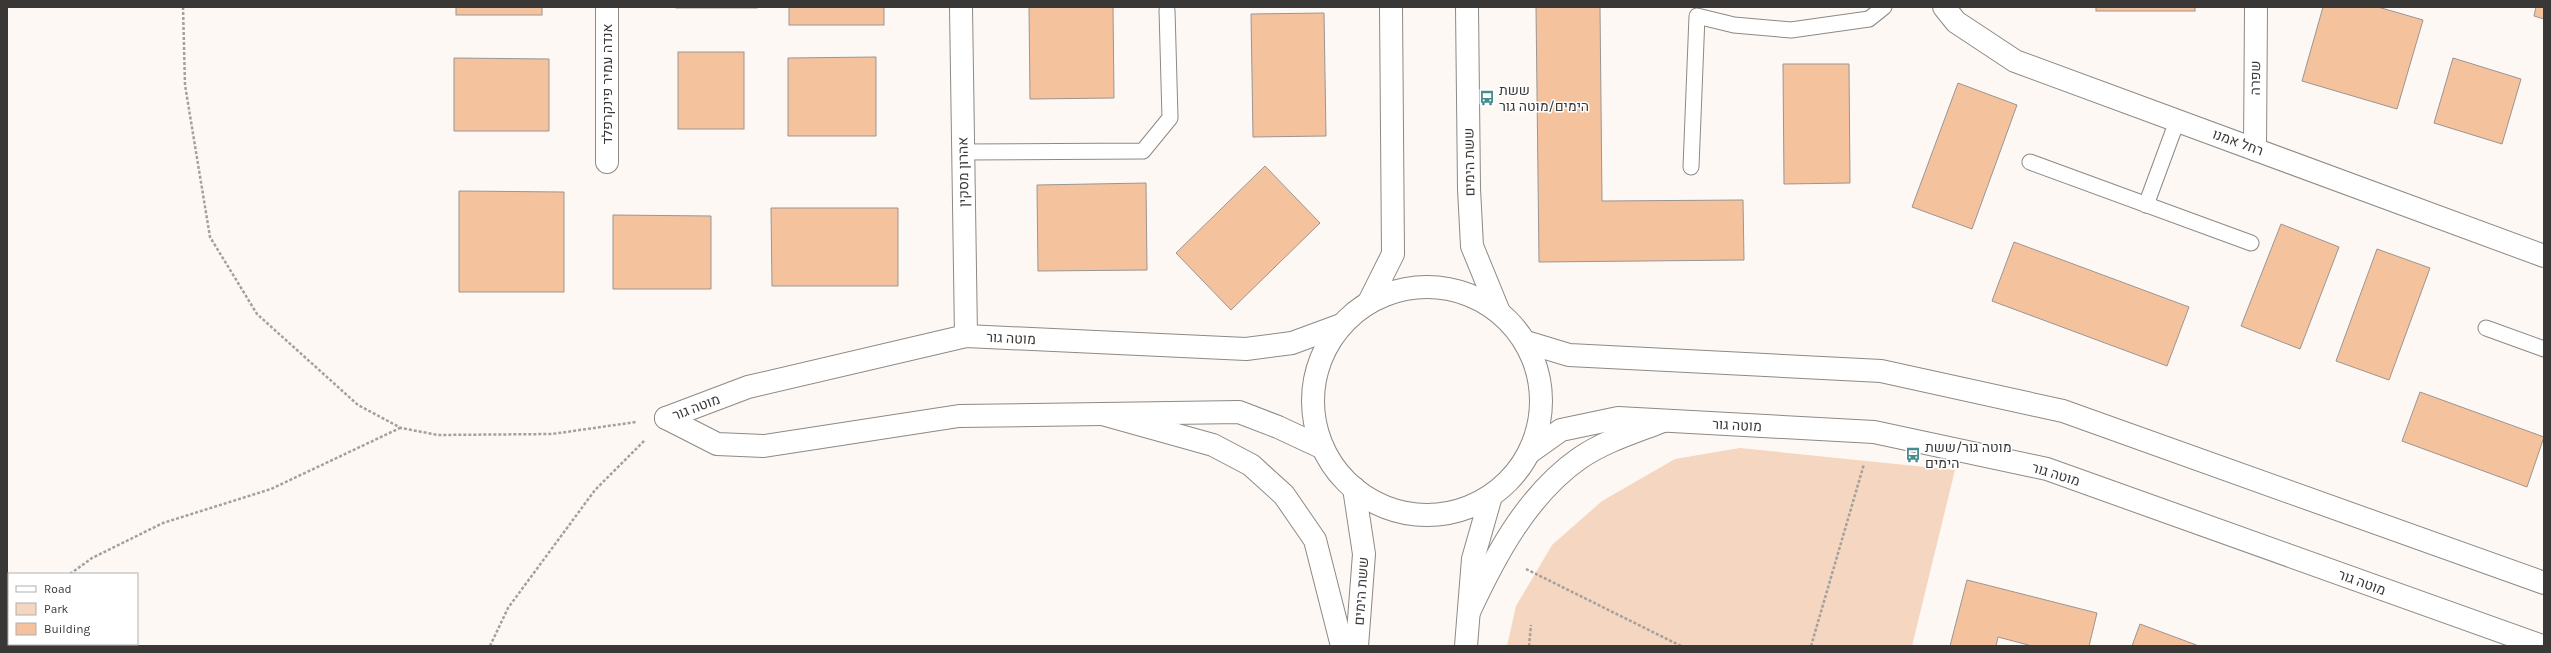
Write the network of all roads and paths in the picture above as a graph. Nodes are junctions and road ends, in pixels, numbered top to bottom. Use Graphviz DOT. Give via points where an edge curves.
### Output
graph roads {
  1 [pos="183,7"];
  2 [pos="607,7"];
  3 [pos="960,7"];
  4 [pos="1391,7"];
  5 [pos="1466,7"];
  6 [pos="1884,7"];
  7 [pos="1944,7"];
  8 [pos="2256,7"];
  9 [pos="1167,10"];
  10 [pos="2177,121"];
  11 [pos="2255,148"];
  12 [pos="963,152"];
  13 [pos="607,162"];
  14 [pos="2030,162"];
  15 [pos="1691,167"];
  16 [pos="2146,205"];
  17 [pos="2251,243"];
  18 [pos="2544,256"];
  19 [pos="1368,302"];
  20 [pos="1499,312"];
  21 [pos="1341,325"];
  22 [pos="2486,328"];
  23 [pos="966,336"];
  24 [pos="1526,342"];
  25 [pos="2544,349"];
  26 [pos="1102,414"];
  27 [pos="666,418"];
  28 [pos="1663,421"];
  29 [pos="401,428"];
  30 [pos="1874,432"];
  31 [pos="1323,448"];
  32 [pos="1530,452"];
  33 [pos="1354,488"];
  34 [pos="1491,496"];
  35 [pos="1496,555"];
  36 [pos="71,573"];
  37 [pos="2544,583"];
  38 [pos="1469,612"];
  39 [pos="1531,625"];
  40 [pos="490,646"];
  41 [pos="1342,646"];
  42 [pos="1357,646"];
  43 [pos="1466,646"];
  44 [pos="1529,646"];
  45 [pos="1681,646"];
  46 [pos="1811,646"];
  47 [pos="2542,646"];
  1 -- 29 [label="path" via="186,85 210,237 257,314 358,405"];
  2 -- 13 [label="street, אנדה עמיר פינקרפלד"];
  3 -- 12 [label="street, אהרון מסקין"];
  4 -- 19 [label="street" via="1393,254"];
  5 -- 20 [label="street, ששת הימים" via="1472,246"];
  6 -- 15 [label="lane" via="1869,19 1791,30 1734,25 1697,16"];
  7 -- 10 [label="street, רחל אמנו" via="1956,22 2015,61"];
  8 -- 11 [label="street, שפרה"];
  9 -- 12 [label="lane" via="1170,118 1143,151"];
  10 -- 11 [label="street, רחל אמנו"];
  10 -- 16 [label="lane"];
  11 -- 18 [label="street, רחל אמנו"];
  12 -- 23 [label="street, אהרון מסקין"];
  14 -- 16 [label="lane"];
  16 -- 17 [label="lane"];
  19 -- 20 [label="street" via="1401,289 1436,286 1470,294"];
  19 -- 21 [label="street"];
  20 -- 24 [label="street"];
  21 -- 23 [label="street, מוטה גור" via="1292,343 1246,349"];
  21 -- 31 [label="street" via="1323,352 1314,384 1314,417"];
  22 -- 25 [label="lane"];
  23 -- 27 [label="street, מוטה גור" via="748,387"];
  24 -- 32 [label="street" via="1539,378 1541,408"];
  24 -- 37 [label="street" via="1569,355 1881,371 2063,411"];
  26 -- 27 [label="street, מוטה גור" via="959,416 764,446 717,444"];
  26 -- 31 [label="street, מוטה גור" via="1239,412"];
  26 -- 41 [label="street" via="1214,445 1251,465 1284,495 1315,540"];
  27 -- 29 [label="path" via="552,434 438,435"];
  27 -- 40 [label="path" via="595,490 508,608"];
  28 -- 30 [label="street, מוטה גור"];
  28 -- 32 [label="street, מוטה גור" via="1618,418 1561,430"];
  28 -- 35 [label="street" via="1610,442 1580,458 1552,483 1521,519"];
  29 -- 36 [label="path" via="271,489 163,523 92,558"];
  30 -- 46 [label="path"];
  30 -- 47 [label="street, מוטה גור" via="2047,469"];
  31 -- 33 [label="street" via="1336,470"];
  32 -- 34 [label="street" via="1514,476"];
  33 -- 34 [label="street" via="1386,507 1422,515 1458,511"];
  33 -- 42 [label="street, ששת הימים" via="1364,554"];
  34 -- 38 [label="street" via="1473,559"];
  35 -- 38 [label="street"];
  35 -- 45 [label="path"];
  38 -- 43 [label="street"];
  39 -- 44 [label="path"];
}
